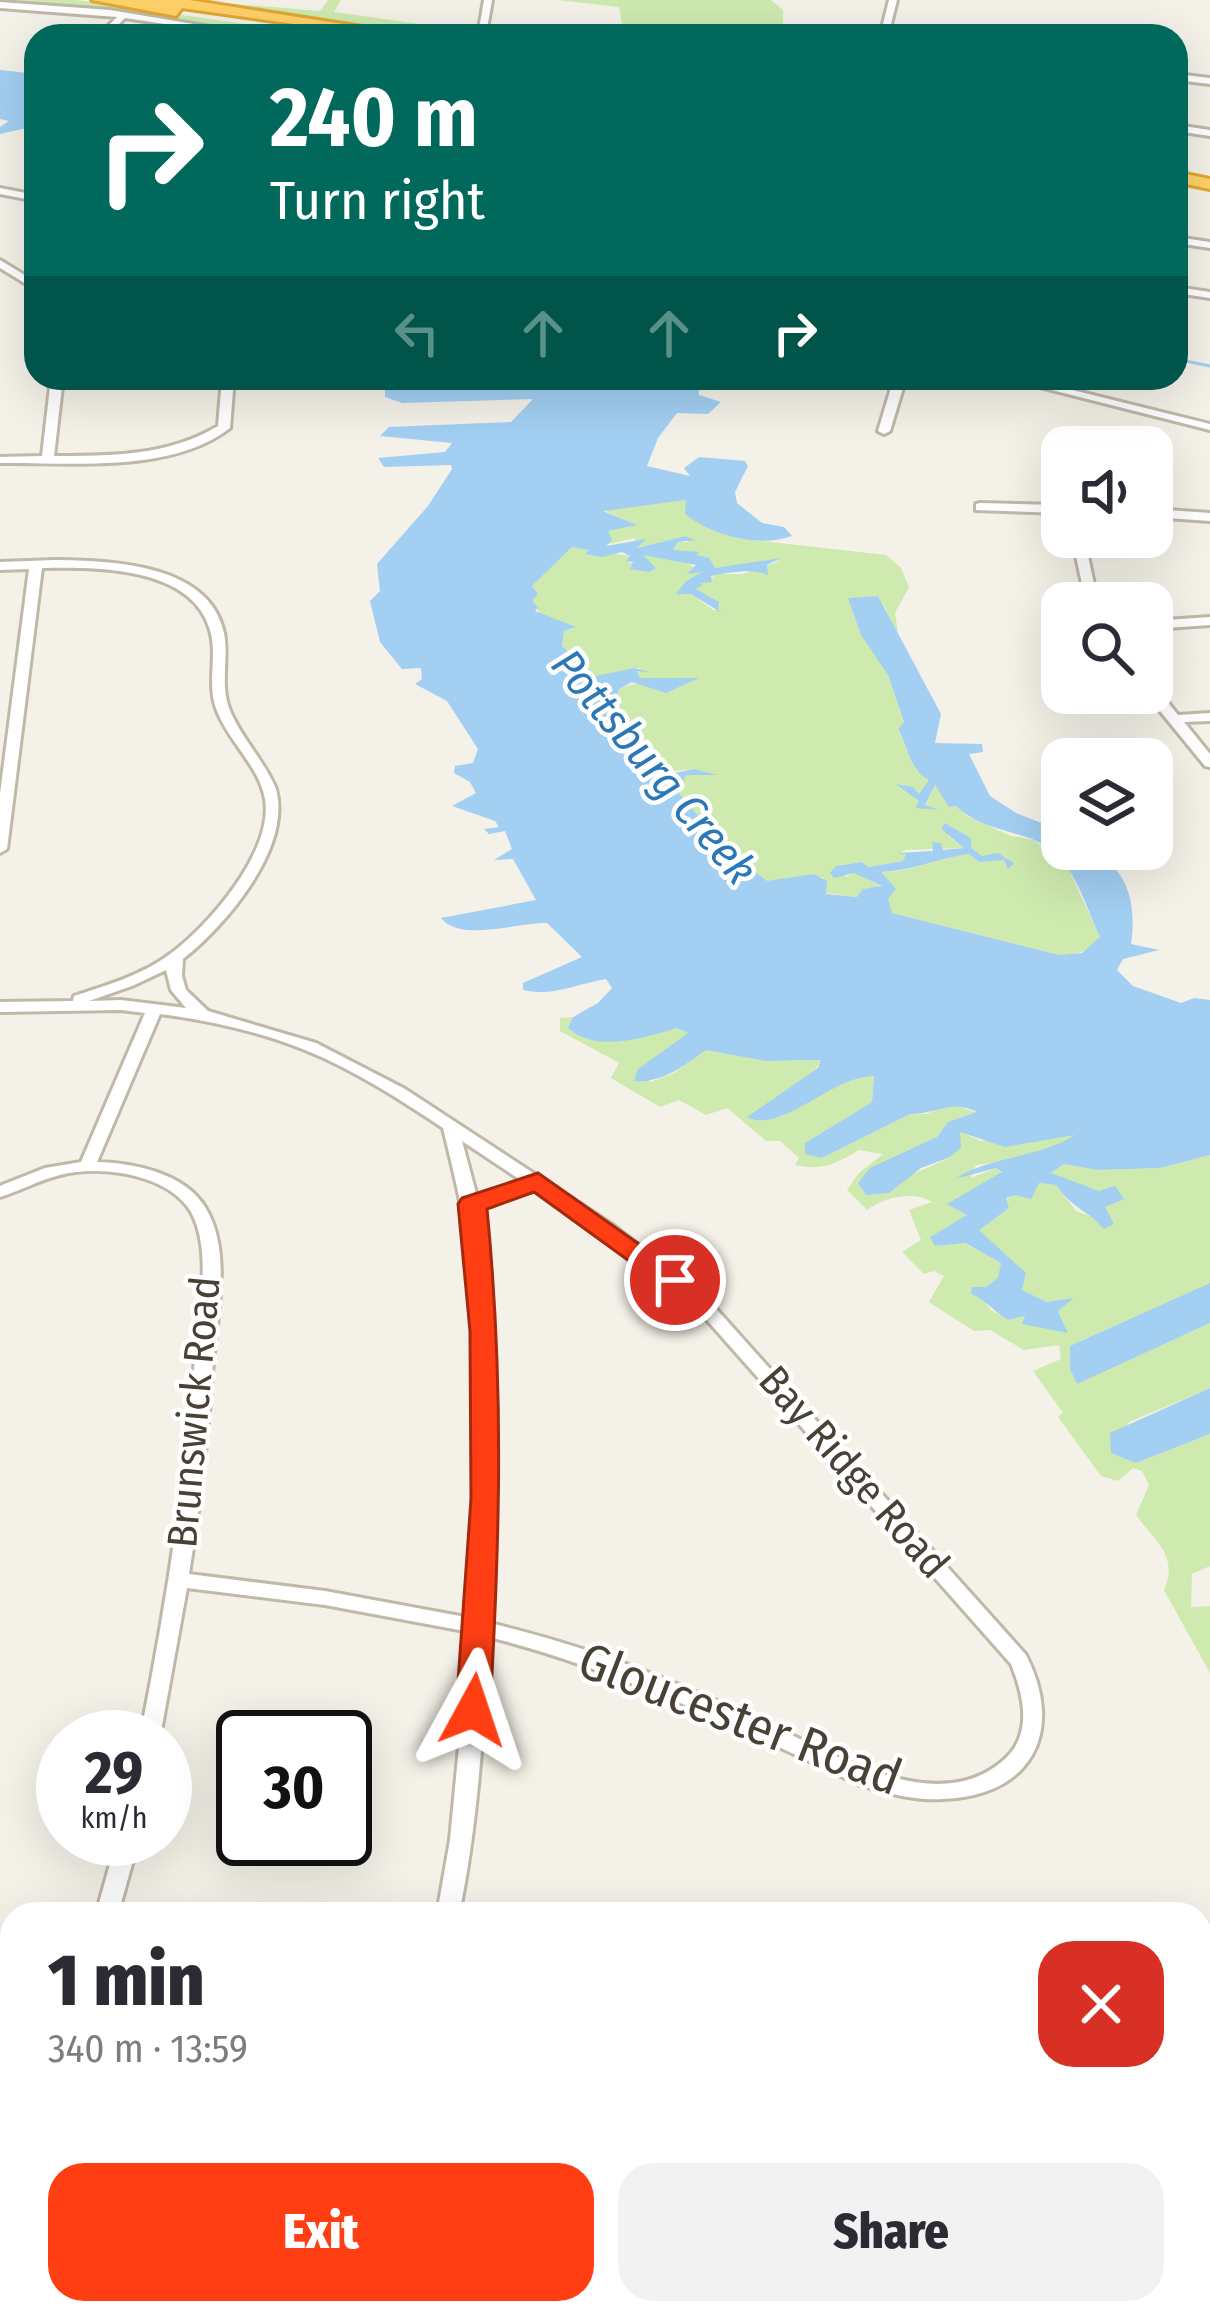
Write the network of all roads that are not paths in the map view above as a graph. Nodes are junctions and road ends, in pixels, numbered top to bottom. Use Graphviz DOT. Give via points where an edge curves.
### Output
graph roads {
  1 [pos="100,0"];
  2 [pos="157,0"];
  3 [pos="0,4"];
  4 [pos="123,15"];
  5 [pos="116,24"];
  6 [pos="182,24"];
  7 [pos="269,24"];
  8 [pos="327,24"];
  9 [pos="56,390"];
  10 [pos="228,390"];
  11 [pos="896,390"];
  12 [pos="1058,390"];
  13 [pos="1210,428"];
  14 [pos="884,431"];
  15 [pos="48,458"];
  16 [pos="0,460"];
  17 [pos="980,507"];
  18 [pos="1041,508"];
  19 [pos="1173,514"];
  20 [pos="1210,517"];
  21 [pos="36,565"];
  22 [pos="0,566"];
  23 [pos="1210,621"];
  24 [pos="1173,624"];
  25 [pos="1168,714"];
  26 [pos="1210,717"];
  27 [pos="1172,719"];
  28 [pos="1210,763"];
  29 [pos="0,849"];
  30 [pos="175,959"];
  31 [pos="64,1004"];
  32 [pos="0,1007"];
  33 [pos="155,1009"];
  34 [pos="204,1015"];
  35 [pos="450,1125"];
  36 [pos="87,1168"];
  37 [pos="538,1181"];
  38 [pos="0,1192"];
  39 [pos="472,1204"];
  40 [pos="179,1580"];
  41 [pos="481,1628"];
  42 [pos="155,1710"];
  43 [pos="1013,1762"];
  44 [pos="120,1866"];
  45 [pos="110,1902"];
  46 [pos="451,1902"];
  1 -- 7 [label="highway"];
  2 -- 8 [label="highway"];
  3 -- 4 [label="street"];
  4 -- 5 [label="street"];
  4 -- 6 [label="street"];
  9 -- 15 [label="street"];
  10 -- 15 [label="street" via="224,428 197,444 147,455"];
  11 -- 14 [label="street"];
  12 -- 13 [label="street"];
  15 -- 16 [label="street"];
  17 -- 18 [label="street"];
  19 -- 20 [label="street"];
  21 -- 22 [label="street"];
  21 -- 29 [label="street"];
  21 -- 30 [label="street" via="136,570 190,591 212,614 222,708 261,767 274,813 252,873"];
  23 -- 24 [label="street"];
  25 -- 27 [label="street"];
  26 -- 27 [label="street"];
  27 -- 28 [label="street"];
  30 -- 31 [label="street"];
  30 -- 34 [label="street" via="172,973 185,1002"];
  31 -- 32 [label="street, Bay Ridge Road"];
  31 -- 33 [label="street, Bay Ridge Road"];
  33 -- 34 [label="street, Bay Ridge Road"];
  33 -- 36 [label="street"];
  34 -- 35 [label="street, Bay Ridge Road" via="355,1066"];
  35 -- 37 [label="street, Bay Ridge Road"];
  35 -- 39 [label="street"];
  36 -- 38 [label="street, Brunswick Road"];
  36 -- 40 [label="street, Brunswick Road" via="166,1184 204,1220 210,1279 199,1446"];
  37 -- 39 [label="street"];
  37 -- 43 [label="street, Bay Ridge Road" via="714,1315 1019,1660 1038,1719"];
  39 -- 41 [label="street" via="484,1331"];
  40 -- 41 [label="street, Gloucester Road" via="350,1601"];
  40 -- 42 [label="street, Brunswick Road"];
  41 -- 43 [label="street, Gloucester Road" via="640,1677 867,1780 964,1789"];
  41 -- 46 [label="street"];
  44 -- 45 [label="street"];
}
